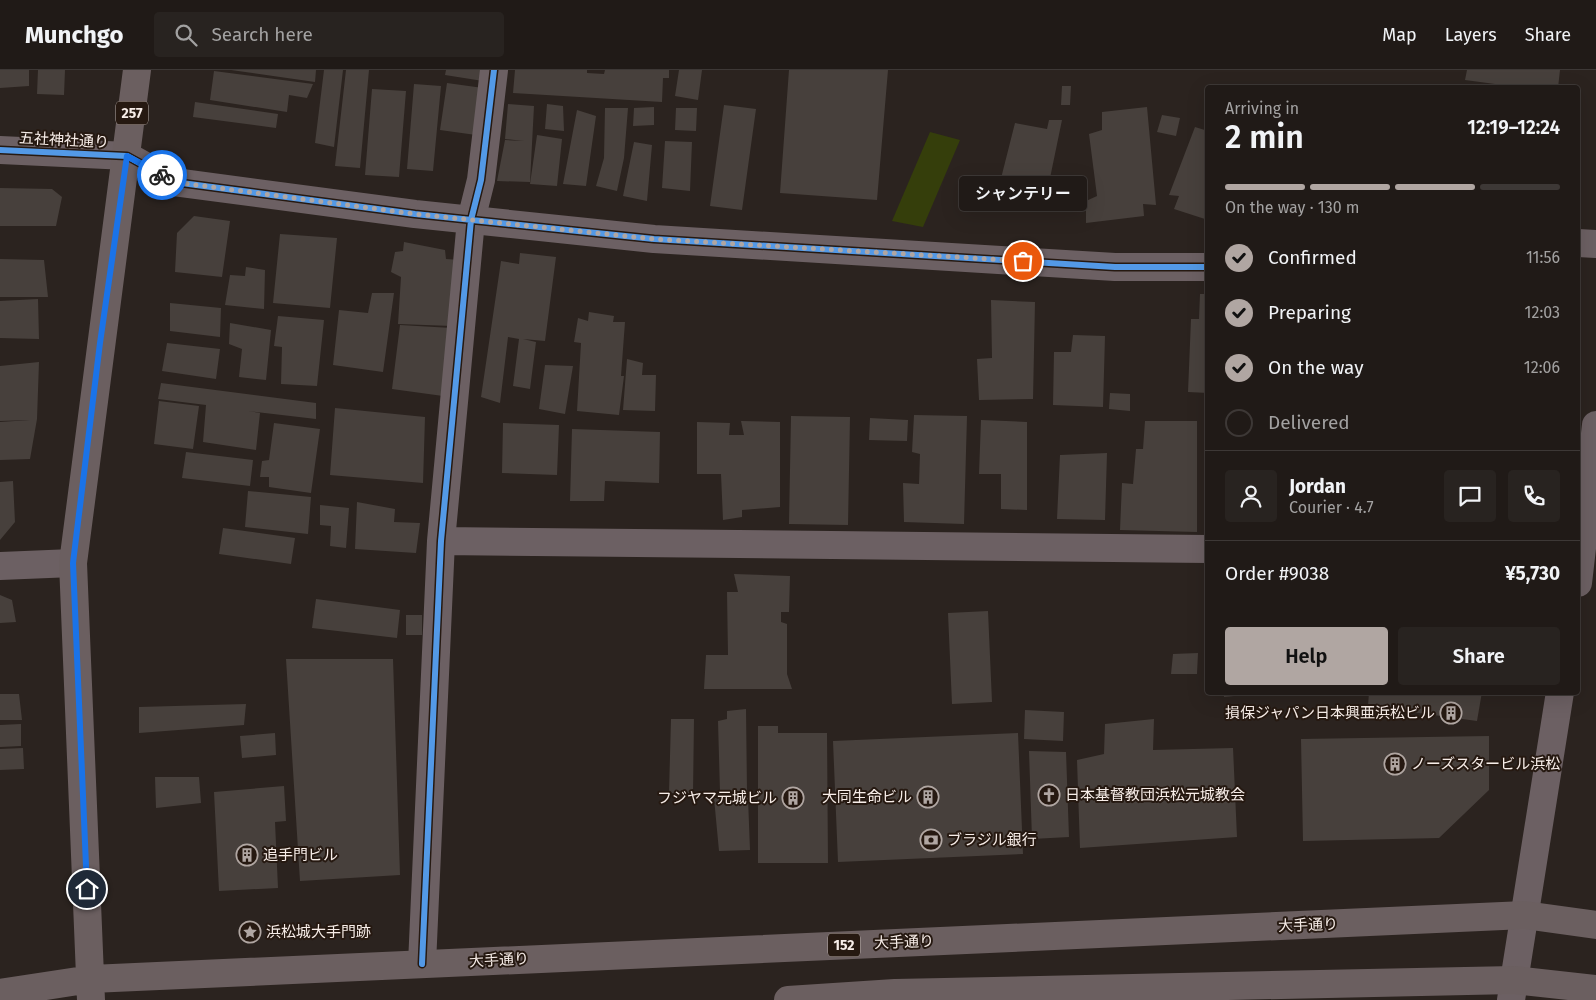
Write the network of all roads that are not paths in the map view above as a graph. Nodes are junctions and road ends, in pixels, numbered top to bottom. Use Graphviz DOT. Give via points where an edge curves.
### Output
graph roads {
  1 [pos="137,70"];
  2 [pos="494,70"];
  3 [pos="0,150"];
  4 [pos="127,156"];
  5 [pos="472,220"];
  6 [pos="1580,243"];
  7 [pos="1596,244"];
  8 [pos="1205,267"];
  9 [pos="1596,425"];
  10 [pos="441,541"];
  11 [pos="1205,549"];
  12 [pos="73,563"];
  13 [pos="1580,565"];
  14 [pos="0,566"];
  15 [pos="1560,695"];
  16 [pos="1524,915"];
  17 [pos="1596,925"];
  18 [pos="422,964"];
  19 [pos="91,989"];
  20 [pos="1596,989"];
  21 [pos="1513,990"];
  22 [pos="0,993"];
  23 [pos="895,997"];
  24 [pos="788,1000"];
  1 -- 4 [label="highway, 257"];
  2 -- 5 [label="street"];
  3 -- 4 [label="street, 五社神社通り"];
  4 -- 5 [label="street" via="174,182"];
  4 -- 12 [label="highway, 257"];
  5 -- 8 [label="street" via="654,239 1115,267"];
  5 -- 10 [label="street"];
  6 -- 7 [label="street"];
  9 -- 13 [label="street"];
  10 -- 11 [label="street"];
  10 -- 18 [label="street"];
  12 -- 14 [label="street"];
  12 -- 19 [label="highway, 257"];
  15 -- 16 [label="street"];
  16 -- 17 [label="highway, 大手通り / 152"];
  16 -- 18 [label="highway, 大手通り / 152"];
  16 -- 21 [label="street"];
  18 -- 19 [label="highway, 大手通り / 152"];
  19 -- 22 [label="highway, 大手通り"];
  20 -- 21 [label="highway"];
  21 -- 23 [label="highway"];
  23 -- 24 [label="highway"];
}
